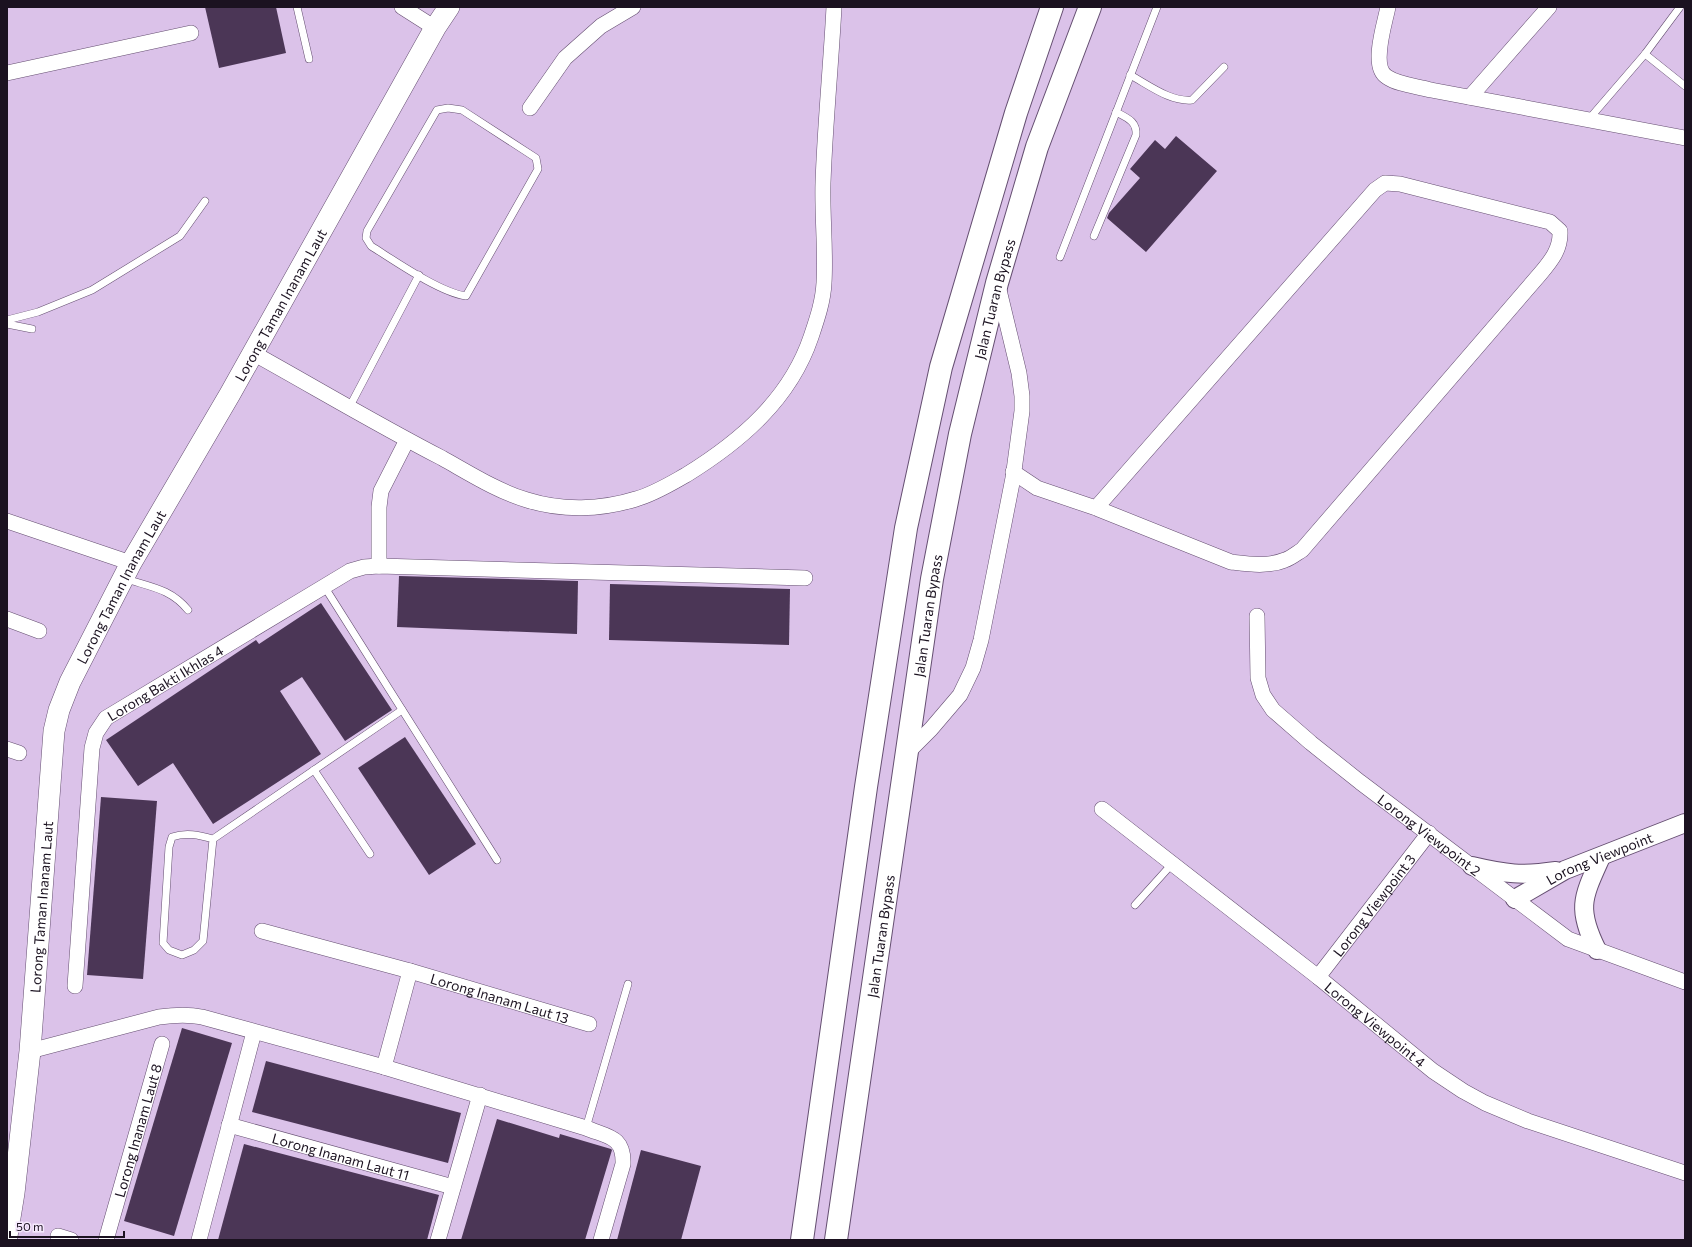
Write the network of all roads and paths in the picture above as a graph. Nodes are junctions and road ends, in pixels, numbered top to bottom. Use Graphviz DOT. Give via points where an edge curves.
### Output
graph roads {
  1 [pos="297,7"];
  2 [pos="402,7"];
  3 [pos="449,7"];
  4 [pos="634,7"];
  5 [pos="834,7"];
  6 [pos="1052,7"];
  7 [pos="1090,7"];
  8 [pos="1157,7"];
  9 [pos="1388,7"];
  10 [pos="1549,7"];
  11 [pos="1680,7"];
  12 [pos="435,28"];
  13 [pos="191,33"];
  14 [pos="1645,54"];
  15 [pos="309,59"];
  16 [pos="1224,67"];
  17 [pos="7,73"];
  18 [pos="1130,75"];
  19 [pos="1685,86"];
  20 [pos="1470,97"];
  21 [pos="530,108"];
  22 [pos="1116,112"];
  23 [pos="1589,119"];
  24 [pos="1685,138"];
  25 [pos="205,201"];
  26 [pos="1094,236"];
  27 [pos="1060,257"];
  28 [pos="418,275"];
  29 [pos="997,283"];
  30 [pos="7,320"];
  31 [pos="7,324"];
  32 [pos="32,329"];
  33 [pos="253,353"];
  34 [pos="350,406"];
  35 [pos="406,440"];
  36 [pos="1013,472"];
  37 [pos="1038,488"];
  38 [pos="1010,492"];
  39 [pos="1096,508"];
  40 [pos="7,521"];
  41 [pos="379,566"];
  42 [pos="128,570"];
  43 [pos="805,578"];
  44 [pos="324,586"];
  45 [pos="188,610"];
  46 [pos="1257,616"];
  47 [pos="7,619"];
  48 [pos="39,630"];
  49 [pos="402,710"];
  50 [pos="906,754"];
  51 [pos="314,770"];
  52 [pos="1102,809"];
  53 [pos="1685,823"];
  54 [pos="1429,833"];
  55 [pos="213,839"];
  56 [pos="370,854"];
  57 [pos="1601,857"];
  58 [pos="497,860"];
  59 [pos="1172,864"];
  60 [pos="1472,866"];
  61 [pos="1565,870"];
  62 [pos="1515,899"];
  63 [pos="1135,905"];
  64 [pos="262,931"];
  65 [pos="1597,950"];
  66 [pos="410,971"];
  67 [pos="1318,978"];
  68 [pos="1685,982"];
  69 [pos="628,984"];
  70 [pos="76,986"];
  71 [pos="589,1024"];
  72 [pos="254,1032"];
  73 [pos="162,1044"];
  74 [pos="30,1051"];
  75 [pos="384,1066"];
  76 [pos="480,1095"];
  77 [pos="229,1125"];
  78 [pos="586,1128"];
  79 [pos="1685,1173"];
  80 [pos="453,1187"];
  81 [pos="7,1236"];
  82 [pos="106,1240"];
  83 [pos="199,1240"];
  84 [pos="438,1240"];
  85 [pos="601,1240"];
  86 [pos="802,1240"];
  87 [pos="836,1240"];
  1 -- 15 [label="lane"];
  2 -- 12 [label="street"];
  3 -- 12 [label="main road, Lorong Taman Inanam Laut"];
  4 -- 21 [label="street" via="601,26 565,58"];
  5 -- 35 [label="street" via="824,180 824,285 819,316 808,348 790,383 769,410 712,459 668,485 638,499 589,508 560,507 528,500 500,489"];
  6 -- 86 [label="highway" via="1016,113 941,367 906,528 866,786"];
  7 -- 29 [label="highway, Jalan Tuaran Bypass" via="1037,147"];
  8 -- 18 [label="lane"];
  9 -- 20 [label="street" via="1378,55 1379,65 1386,77 1431,90"];
  10 -- 20 [label="street"];
  11 -- 14 [label="lane"];
  12 -- 33 [label="main road, Lorong Taman Inanam Laut"];
  13 -- 17 [label="street"];
  14 -- 19 [label="lane"];
  14 -- 23 [label="lane"];
  16 -- 18 [label="lane" via="1192,100 1183,101"];
  18 -- 22 [label="lane"];
  20 -- 23 [label="street"];
  22 -- 26 [label="lane" via="1133,122 1136,135"];
  22 -- 27 [label="lane"];
  23 -- 24 [label="street"];
  25 -- 30 [label="lane" via="180,236 92,290 38,312"];
  28 -- 28 [label="lane" via="455,294 466,296 538,169 536,158 462,110 437,110 367,231 366,238 371,246"];
  28 -- 34 [label="lane"];
  29 -- 36 [label="street" via="1019,373 1022,396"];
  29 -- 50 [label="highway, Jalan Tuaran Bypass" via="957,450 932,579"];
  31 -- 32 [label="lane"];
  33 -- 34 [label="street"];
  33 -- 42 [label="main road, Lorong Taman Inanam Laut"];
  34 -- 35 [label="street"];
  35 -- 41 [label="street" via="381,492"];
  36 -- 37 [label="street"];
  36 -- 38 [label="street"];
  37 -- 38 [label="street"];
  37 -- 39 [label="street"];
  38 -- 50 [label="street" via="981,640 973,668 960,695"];
  39 -- 39 [label="street" via="1231,562 1251,564 1286,560 1302,550 1552,260 1561,243 1560,232 1550,222 1400,184 1386,183 1375,190"];
  40 -- 42 [label="street"];
  41 -- 43 [label="street, Lorong Bakti Ikhlas 4"];
  41 -- 44 [label="street, Lorong Bakti Ikhlas 4" via="350,571"];
  42 -- 45 [label="lane" via="179,598"];
  42 -- 74 [label="main road, Lorong Taman Inanam Laut" via="70,682 54,731"];
  44 -- 49 [label="lane"];
  44 -- 70 [label="street, Lorong Bakti Ikhlas 4" via="106,718 96,733 92,748"];
  46 -- 54 [label="street, Lorong Viewpoint 2" via="1258,678 1263,696 1273,710 1354,777"];
  47 -- 48 [label="street"];
  49 -- 51 [label="lane"];
  49 -- 58 [label="lane"];
  50 -- 87 [label="highway, Jalan Tuaran Bypass"];
  51 -- 55 [label="lane"];
  51 -- 56 [label="lane"];
  52 -- 59 [label="street, Lorong Viewpoint 4"];
  53 -- 57 [label="street, Lorong Viewpoint"];
  54 -- 60 [label="street, Lorong Viewpoint 2"];
  54 -- 67 [label="street, Lorong Viewpoint 3"];
  55 -- 55 [label="lane" via="197,835 179,835 172,837 169,847 163,943 169,950 182,955 194,950 203,940"];
  57 -- 61 [label="street, Lorong Viewpoint"];
  57 -- 65 [label="street" via="1584,898 1585,920"];
  59 -- 63 [label="lane"];
  59 -- 67 [label="street, Lorong Viewpoint 4"];
  60 -- 61 [label="street" via="1518,875"];
  60 -- 62 [label="street, Lorong Viewpoint 2"];
  61 -- 62 [label="street, Lorong Viewpoint"];
  62 -- 65 [label="street, Lorong Viewpoint 2" via="1568,939"];
  64 -- 66 [label="street, Lorong Inanam Laut 13"];
  65 -- 68 [label="street, Lorong Viewpoint 2"];
  66 -- 71 [label="street, Lorong Inanam Laut 13"];
  66 -- 75 [label="street"];
  67 -- 79 [label="street, Lorong Viewpoint 4" via="1432,1071 1479,1100 1528,1121"];
  69 -- 78 [label="lane"];
  72 -- 74 [label="street" via="202,1017 174,1014"];
  72 -- 75 [label="street"];
  72 -- 77 [label="street"];
  73 -- 82 [label="street, Lorong Inanam Laut 8"];
  74 -- 81 [label="main road, Lorong Taman Inanam Laut"];
  75 -- 76 [label="street"];
  76 -- 78 [label="street"];
  76 -- 80 [label="street"];
  77 -- 80 [label="street, Lorong Inanam Laut 11"];
  77 -- 83 [label="street"];
  78 -- 85 [label="street" via="615,1139 624,1154"];
  80 -- 84 [label="street"];
}
